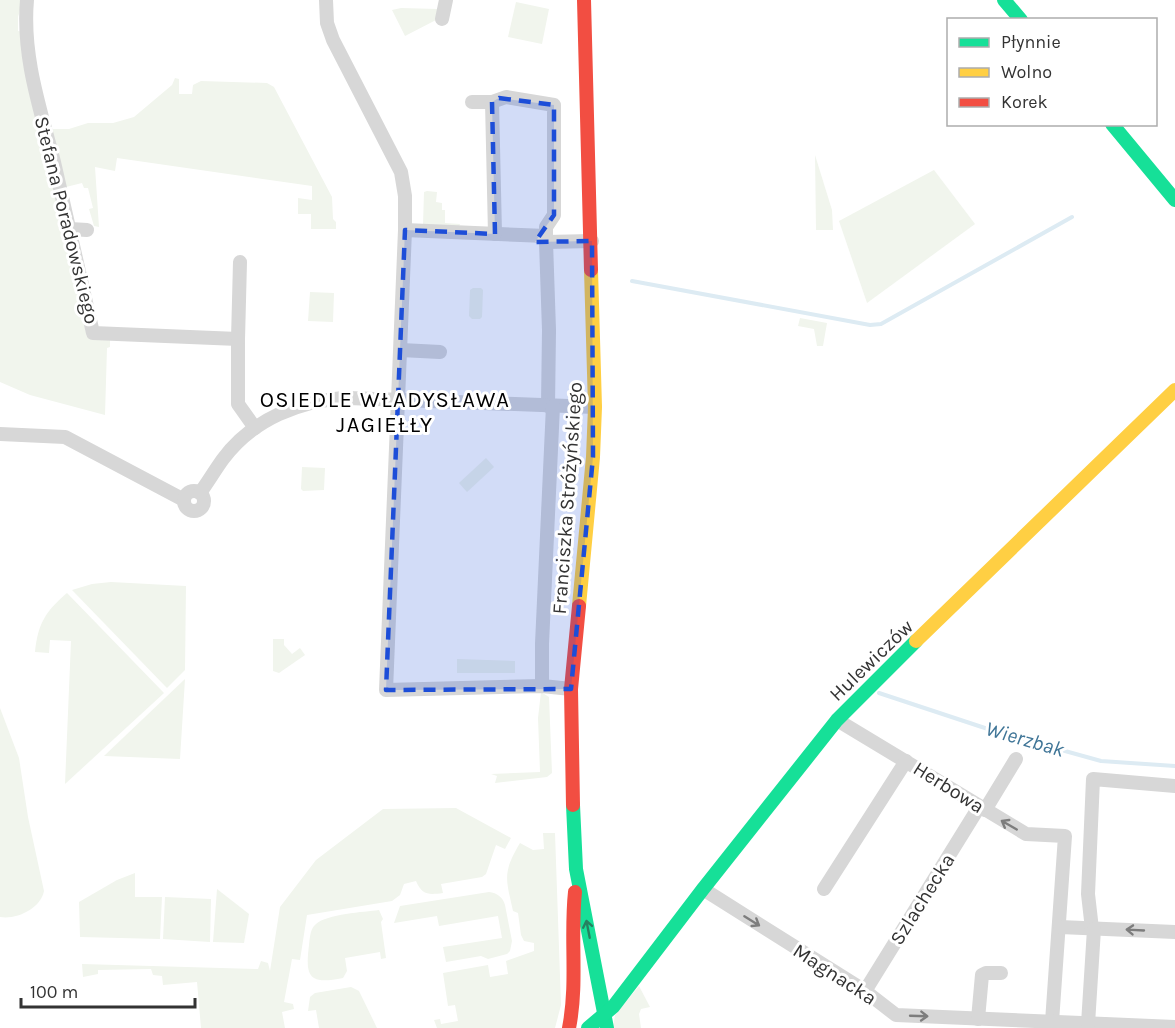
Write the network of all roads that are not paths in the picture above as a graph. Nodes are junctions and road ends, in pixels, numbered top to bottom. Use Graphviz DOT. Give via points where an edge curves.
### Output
graph roads {
  1 [pos="27,0"];
  2 [pos="326,0"];
  3 [pos="446,0"];
  4 [pos="576,0"];
  5 [pos="584,0"];
  6 [pos="1004,0"];
  7 [pos="1019,18"];
  8 [pos="442,19"];
  9 [pos="584,22"];
  10 [pos="472,102"];
  11 [pos="492,102"];
  12 [pos="1114,126"];
  13 [pos="1175,200"];
  14 [pos="70,229"];
  15 [pos="87,230"];
  16 [pos="405,230"];
  17 [pos="495,234"];
  18 [pos="546,239"];
  19 [pos="591,241"];
  20 [pos="240,262"];
  21 [pos="238,339"];
  22 [pos="400,350"];
  23 [pos="440,352"];
  24 [pos="1175,390"];
  25 [pos="399,400"];
  26 [pos="550,406"];
  27 [pos="595,406"];
  28 [pos="255,428"];
  29 [pos="0,434"];
  30 [pos="542,686"];
  31 [pos="571,689"];
  32 [pos="837,720"];
  33 [pos="1016,759"];
  34 [pos="906,761"];
  35 [pos="1175,786"];
  36 [pos="982,809"];
  37 [pos="576,869"];
  38 [pos="703,889"];
  39 [pos="824,889"];
  40 [pos="1060,927"];
  41 [pos="1093,929"];
  42 [pos="1175,932"];
  43 [pos="597,971"];
  44 [pos="1001,973"];
  45 [pos="627,988"];
  46 [pos="865,991"];
  47 [pos="978,1019"];
  48 [pos="606,1021"];
  49 [pos="1052,1022"];
  50 [pos="1088,1024"];
  51 [pos="1175,1027"];
  52 [pos="569,1028"];
  53 [pos="582,1028"];
  54 [pos="589,1028"];
  1 -- 14 [label="street, Stefana Poradowskiego" via="25,21 33,83"];
  2 -- 16 [label="street" via="333,40 401,172"];
  3 -- 8 [label="street"];
  4 -- 9 [label="street, Franciszka Stróżyńskiego"];
  5 -- 9 [label="street, Franciszka Stróżyńskiego"];
  6 -- 7 [label="street"];
  9 -- 19 [label="street, Franciszka Stróżyńskiego"];
  10 -- 11 [label="street"];
  11 -- 17 [label="street"];
  11 -- 18 [label="street" via="506,97 554,105 554,215 546,226"];
  12 -- 13 [label="street"];
  14 -- 15 [label="street"];
  14 -- 21 [label="street, Stefana Poradowskiego" via="93,333"];
  16 -- 17 [label="street"];
  16 -- 22 [label="street"];
  17 -- 18 [label="street"];
  18 -- 19 [label="street"];
  18 -- 26 [label="street"];
  19 -- 27 [label="street, Franciszka Stróżyńskiego"];
  20 -- 21 [label="street"];
  21 -- 28 [label="street" via="238,404"];
  22 -- 23 [label="street"];
  22 -- 25 [label="street"];
  24 -- 32 [label="street, Hulewiczów"];
  25 -- 26 [label="street"];
  25 -- 28 [label="street" via="330,399 308,403"];
  25 -- 30 [label="street" via="386,690"];
  26 -- 27 [label="street"];
  26 -- 30 [label="street"];
  27 -- 31 [label="street, Franciszka Stróżyńskiego"];
  28 -- 29 [label="street" via="223,459 200,493 204,503 197,511 189,510 184,500 65,437"];
  30 -- 31 [label="street"];
  31 -- 37 [label="street, Franciszka Stróżyńskiego"];
  32 -- 34 [label="street, Herbowa"];
  32 -- 38 [label="street, Hulewiczów"];
  33 -- 36 [label="street, Szlachecka"];
  34 -- 36 [label="street, Herbowa"];
  34 -- 39 [label="street"];
  35 -- 41 [label="street" via="1093,779 1088,894"];
  40 -- 36 [label="street, Herbowa, one-way" via="1065,836 1026,834"];
  36 -- 46 [label="street, Szlachecka"];
  43 -- 37 [label="street, Franciszka Stróżyńskiego, one-way"];
  37 -- 52 [label="street, Franciszka Stróżyńskiego"];
  38 -- 45 [label="street, Hulewiczów"];
  38 -- 46 [label="street, Magnacka, one-way"];
  40 -- 41 [label="street"];
  40 -- 49 [label="street"];
  42 -- 41 [label="street, one-way"];
  41 -- 50 [label="street"];
  43 -- 45 [label="street" via="610,987"];
  43 -- 48 [label="street, Franciszka Stróżyńskiego"];
  44 -- 47 [label="street" via="982,975"];
  45 -- 48 [label="street, Hulewiczów"];
  46 -- 47 [label="street, Magnacka, one-way" via="896,1015"];
  47 -- 49 [label="street, Magnacka"];
  48 -- 54 [label="street, Hulewiczów"];
  49 -- 50 [label="street, Magnacka"];
  50 -- 51 [label="street, Magnacka"];
  53 -- 54 [label="street"];
}
